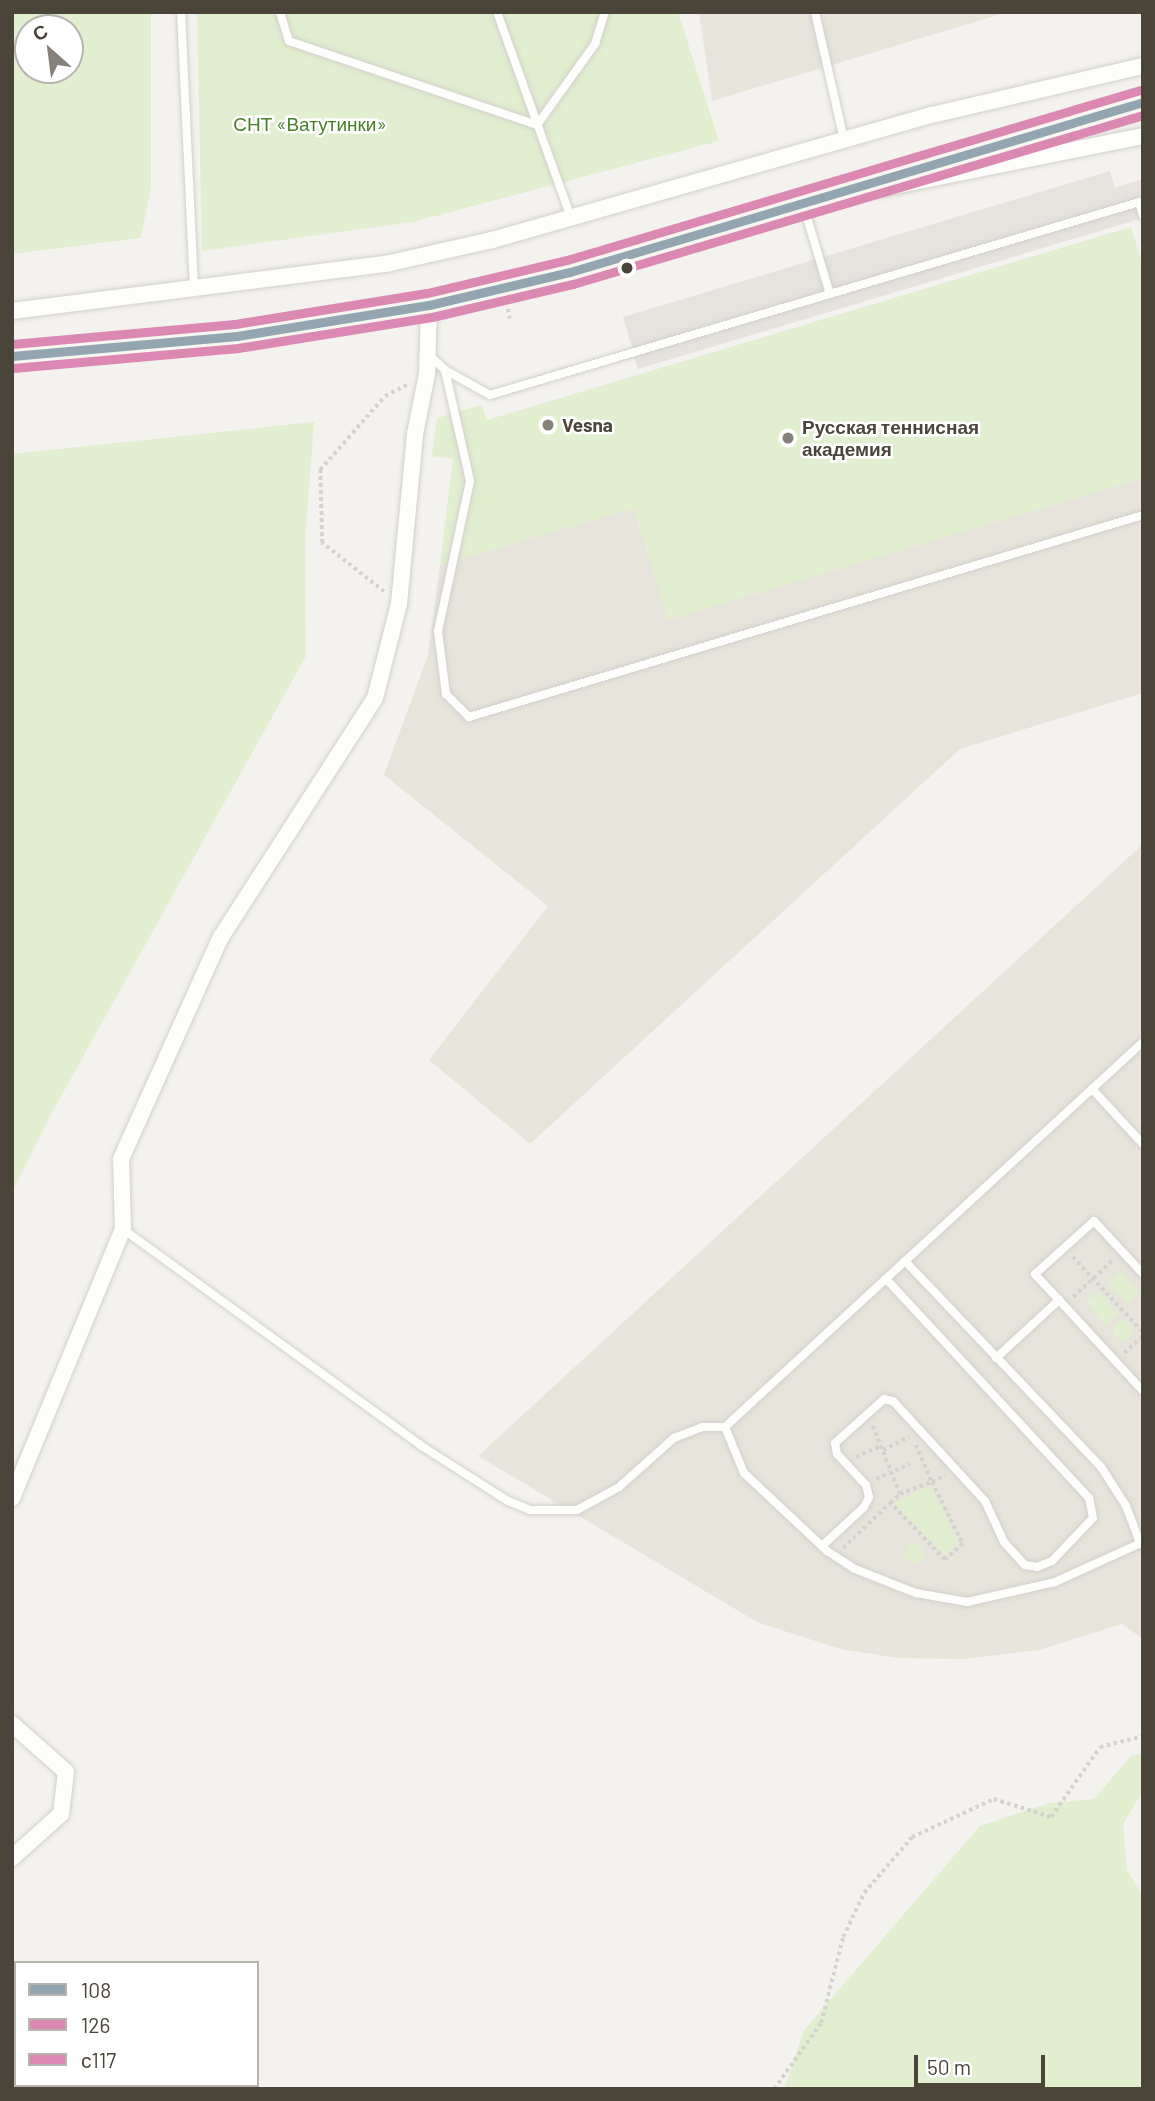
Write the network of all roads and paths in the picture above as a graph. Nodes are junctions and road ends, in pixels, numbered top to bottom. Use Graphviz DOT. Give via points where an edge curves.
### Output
graph roads {
  1 [pos="181,12"];
  2 [pos="280,12"];
  3 [pos="497,12"];
  4 [pos="605,12"];
  5 [pos="815,12"];
  6 [pos="1143,66"];
  7 [pos="1143,102"];
  8 [pos="537,125"];
  9 [pos="1143,136"];
  10 [pos="844,141"];
  11 [pos="827,197"];
  12 [pos="1141,202"];
  13 [pos="803,204"];
  14 [pos="1143,215"];
  15 [pos="571,218"];
  16 [pos="194,289"];
  17 [pos="830,294"];
  18 [pos="429,306"];
  19 [pos="508,309"];
  20 [pos="12,311"];
  21 [pos="510,319"];
  22 [pos="426,353"];
  23 [pos="12,356"];
  24 [pos="445,370"];
  25 [pos="427,374"];
  26 [pos="1143,515"];
  27 [pos="399,604"];
  28 [pos="1143,1042"];
  29 [pos="1092,1089"];
  30 [pos="1143,1144"];
  31 [pos="123,1230"];
  32 [pos="1065,1247"];
  33 [pos="1122,1252"];
  34 [pos="905,1261"];
  35 [pos="1143,1274"];
  36 [pos="1093,1278"];
  37 [pos="886,1279"];
  38 [pos="1061,1303"];
  39 [pos="1143,1334"];
  40 [pos="996,1357"];
  41 [pos="1115,1361"];
  42 [pos="1143,1391"];
  43 [pos="867,1411"];
  44 [pos="725,1427"];
  45 [pos="882,1448"];
  46 [pos="845,1462"];
  47 [pos="910,1464"];
  48 [pos="956,1469"];
  49 [pos="892,1472"];
  50 [pos="932,1482"];
  51 [pos="865,1485"];
  52 [pos="900,1494"];
  53 [pos="12,1498"];
  54 [pos="890,1503"];
  55 [pos="1141,1542"];
  56 [pos="822,1546"];
  57 [pos="835,1556"];
  58 [pos="12,1724"];
  59 [pos="1143,1736"];
  60 [pos="12,1858"];
  61 [pos="774,2089"];
  1 -- 16 [label="lane"];
  2 -- 8 [label="lane" via="289,41"];
  3 -- 8 [label="lane"];
  4 -- 8 [label="lane" via="595,44"];
  5 -- 10 [label="lane"];
  6 -- 10 [label="street"];
  7 -- 11 [label="main road"];
  8 -- 15 [label="lane"];
  9 -- 11 [label="street" via="946,178"];
  10 -- 15 [label="street"];
  11 -- 13 [label="main road"];
  12 -- 14 [label="lane"];
  12 -- 17 [label="lane"];
  13 -- 17 [label="lane"];
  13 -- 18 [label="main road" via="570,272"];
  15 -- 16 [label="street" via="390,262"];
  16 -- 20 [label="street"];
  17 -- 24 [label="lane" via="490,395"];
  18 -- 22 [label="street"];
  18 -- 23 [label="main road" via="237,336"];
  19 -- 21 [label="path"];
  22 -- 24 [label="lane"];
  22 -- 25 [label="street"];
  24 -- 26 [label="lane" via="470,481 438,631 446,694 470,717"];
  25 -- 27 [label="street" via="415,433"];
  25 -- 27 [label="path" via="385,396 320,470 322,544"];
  27 -- 31 [label="street" via="376,698 221,937 121,1159"];
  28 -- 29 [label="lane"];
  29 -- 30 [label="lane"];
  29 -- 34 [label="lane"];
  31 -- 44 [label="lane" via="420,1445 530,1510 555,1512 598,1502 674,1438 702,1427"];
  31 -- 53 [label="street"];
  32 -- 33 [label="lane" via="1094,1221"];
  32 -- 36 [label="path"];
  32 -- 38 [label="lane" via="1035,1274"];
  33 -- 35 [label="lane"];
  33 -- 36 [label="path"];
  34 -- 37 [label="lane"];
  34 -- 40 [label="lane"];
  36 -- 38 [label="path"];
  36 -- 39 [label="path"];
  37 -- 44 [label="lane"];
  37 -- 48 [label="lane" via="1088,1498 1094,1511 1090,1526 1044,1566 1024,1565 1004,1542 985,1501"];
  38 -- 40 [label="lane"];
  38 -- 41 [label="lane"];
  39 -- 41 [label="path"];
  40 -- 55 [label="lane" via="1101,1467 1126,1506"];
  41 -- 42 [label="lane"];
  43 -- 45 [label="path"];
  43 -- 46 [label="lane" via="835,1443"];
  43 -- 48 [label="lane" via="880,1400 893,1401"];
  44 -- 56 [label="lane" via="744,1474"];
  45 -- 46 [label="path"];
  45 -- 49 [label="path"];
  45 -- 50 [label="path" via="912,1436"];
  46 -- 51 [label="lane"];
  47 -- 49 [label="path"];
  48 -- 50 [label="path"];
  49 -- 51 [label="path"];
  49 -- 52 [label="path"];
  50 -- 52 [label="path"];
  50 -- 54 [label="path" via="963,1544 945,1560"];
  51 -- 56 [label="lane" via="867,1503"];
  52 -- 54 [label="path"];
  54 -- 57 [label="path"];
  55 -- 57 [label="lane" via="1055,1582 967,1602 890,1585"];
  56 -- 57 [label="lane"];
  58 -- 60 [label="street" via="66,1772 61,1814"];
  59 -- 61 [label="path" via="1100,1747 1051,1816 994,1799 912,1837 864,1893 844,1937 821,2023"];
}
